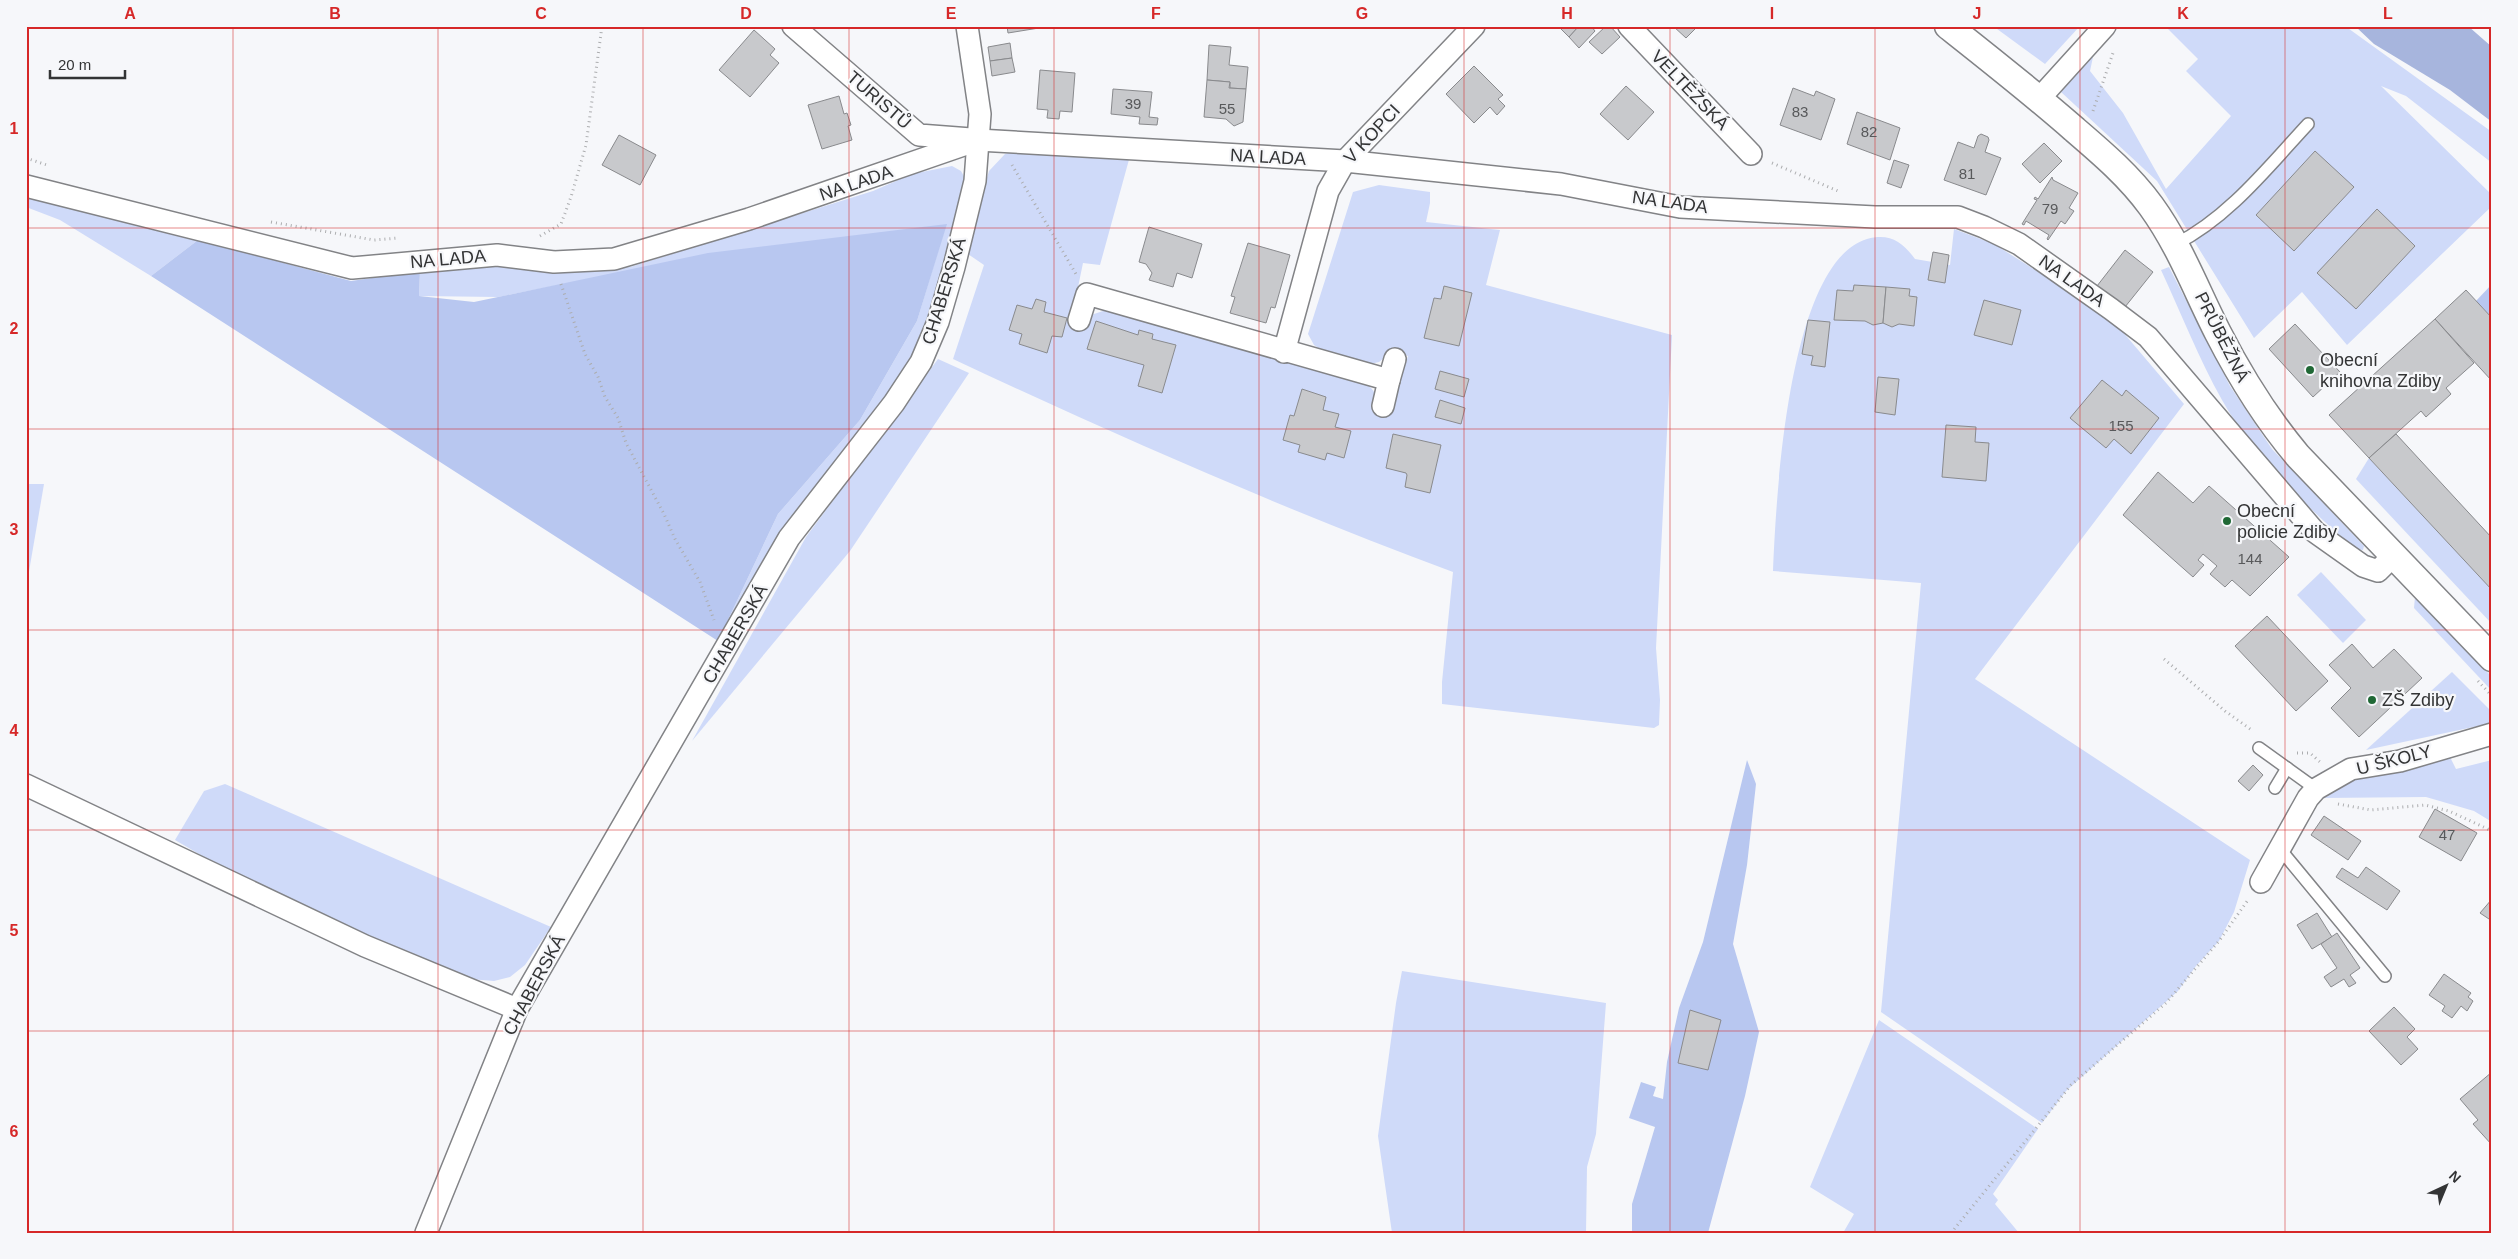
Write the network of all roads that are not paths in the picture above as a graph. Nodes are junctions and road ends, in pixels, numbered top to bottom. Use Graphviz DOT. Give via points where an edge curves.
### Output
graph roads {
  1 [pos="793,26"];
  2 [pos="968,26"];
  3 [pos="1474,26"];
  4 [pos="1629,26"];
  5 [pos="1948,26"];
  6 [pos="2105,26"];
  7 [pos="2039,99"];
  8 [pos="2308,124"];
  9 [pos="988,141"];
  10 [pos="1751,154"];
  11 [pos="1345,161"];
  12 [pos="26,186"];
  13 [pos="2176,244"];
  14 [pos="1079,320"];
  15 [pos="1284,352"];
  16 [pos="1395,359"];
  17 [pos="1389,380"];
  18 [pos="1383,406"];
  19 [pos="2394,556"];
  20 [pos="2492,658"];
  21 [pos="2492,734"];
  22 [pos="2259,748"];
  23 [pos="2287,768"];
  24 [pos="26,785"];
  25 [pos="2275,788"];
  26 [pos="2312,793"];
  27 [pos="2280,849"];
  28 [pos="2261,882"];
  29 [pos="2385,976"];
  30 [pos="518,1009"];
  31 [pos="426,1233"];
  1 -- 9 [label="street, TURISTŮ" via="919,135"];
  2 -- 9 [label="street, CHABERSKÁ" via="980,114"];
  3 -- 11 [label="street, V KOPCI"];
  4 -- 10 [label="street, VELTĚŽSKÁ"];
  5 -- 7 [label="street, PRŮBĚŽNÁ"];
  6 -- 7 [label="street"];
  7 -- 13 [label="street, PRŮBĚŽNÁ" via="2120,169 2151,206"];
  8 -- 13 [label="lane" via="2228,209"];
  9 -- 11 [label="street, NA LADA"];
  9 -- 12 [label="street, NA LADA" via="614,259 554,262 497,255 352,268"];
  9 -- 30 [label="street, CHABERSKÁ" via="938,322 921,362 894,403 789,538"];
  11 -- 15 [label="street, V KOPCI" via="1328,191"];
  11 -- 19 [label="street, NA LADA" via="1562,184 1680,207 1875,217 1958,217 2019,244 2148,338 2315,532 2363,566 2378,571"];
  13 -- 19 [label="street, PRŮBĚŽNÁ" via="2250,393 2298,456"];
  14 -- 15 [label="street" via="1087,294"];
  15 -- 17 [label="street"];
  16 -- 17 [label="street"];
  17 -- 18 [label="street"];
  19 -- 20 [label="street, PRŮBĚŽNÁ"];
  21 -- 26 [label="street, U ŠKOLY" via="2400,761 2351,769"];
  22 -- 23 [label="lane"];
  23 -- 25 [label="lane"];
  23 -- 26 [label="lane"];
  24 -- 30 [label="street" via="365,946"];
  26 -- 27 [label="street"];
  27 -- 28 [label="street"];
  27 -- 29 [label="lane"];
  30 -- 31 [label="street, CHABERSKÁ"];
}
